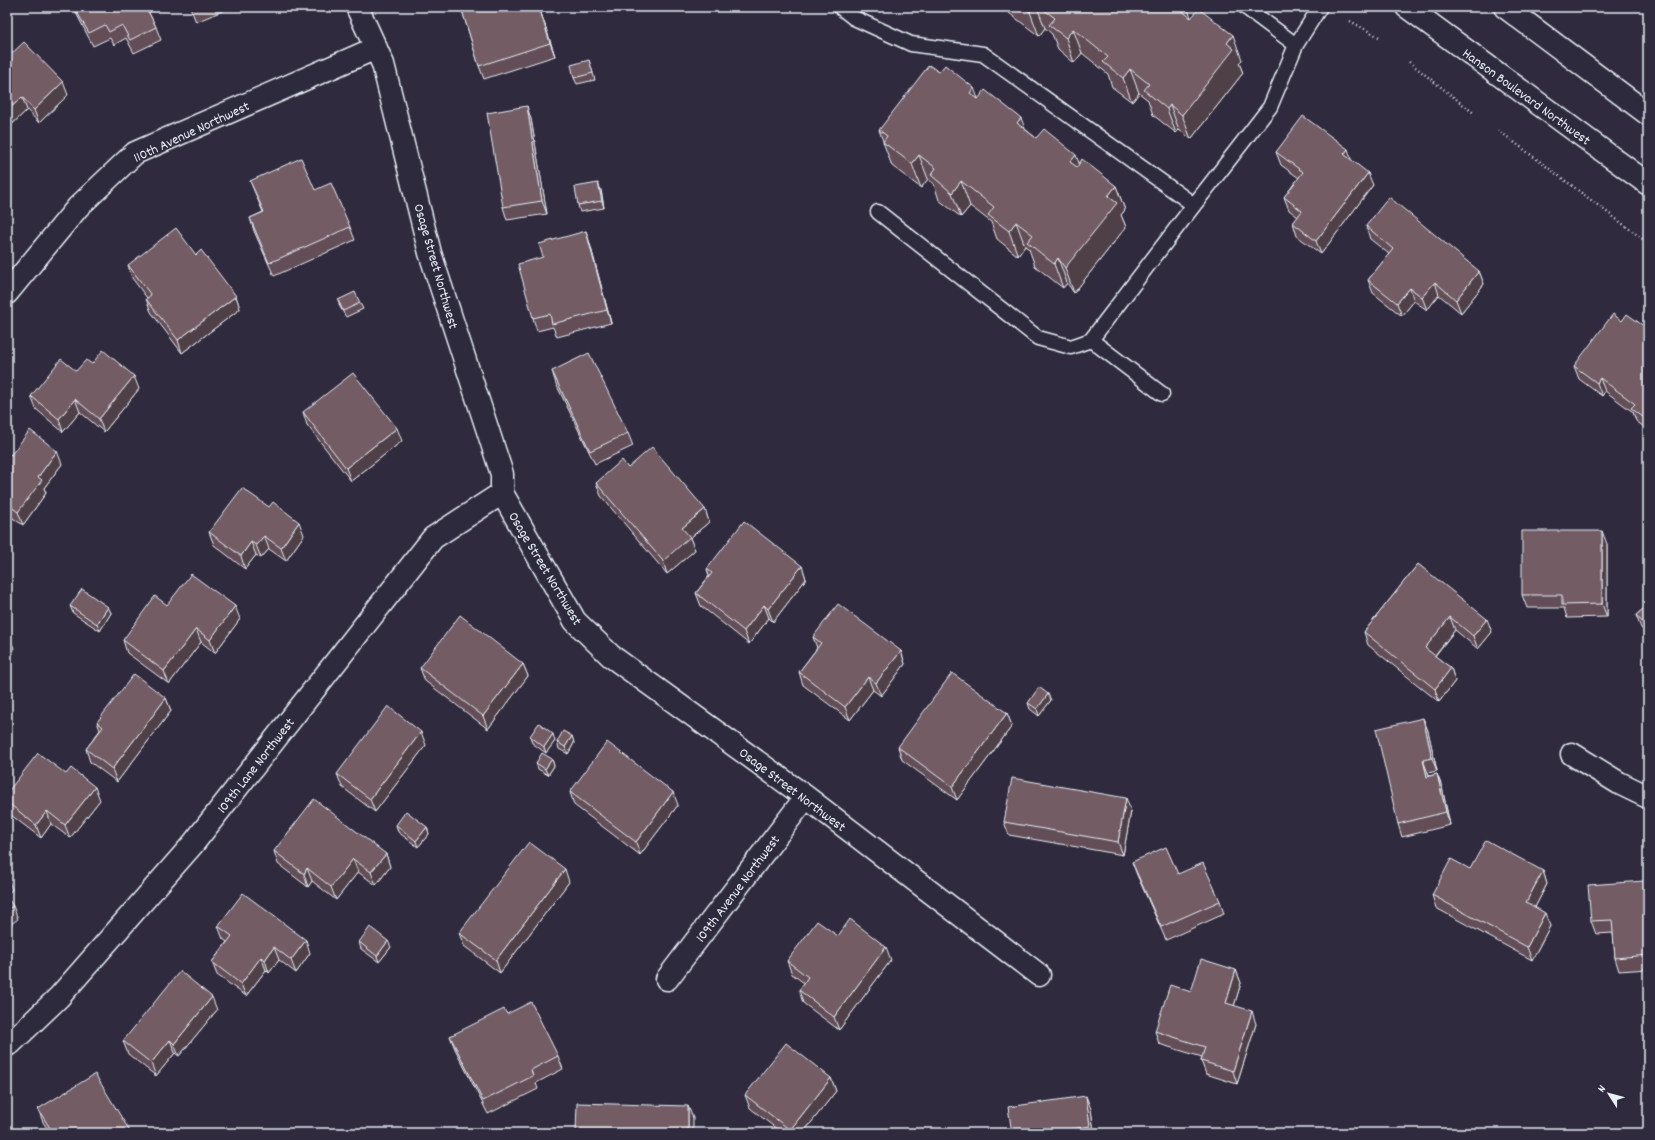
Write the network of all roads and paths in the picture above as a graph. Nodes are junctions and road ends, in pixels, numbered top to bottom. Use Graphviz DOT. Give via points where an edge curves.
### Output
graph roads {
  1 [pos="357,7"];
  2 [pos="840,7"];
  3 [pos="1245,7"];
  4 [pos="1320,7"];
  5 [pos="1407,7"];
  6 [pos="1505,7"];
  7 [pos="1350,21"];
  8 [pos="1379,37"];
  9 [pos="1296,45"];
  10 [pos="376,48"];
  11 [pos="1409,62"];
  12 [pos="1475,114"];
  13 [pos="1648,114"];
  14 [pos="1498,130"];
  15 [pos="1648,184"];
  16 [pos="1194,205"];
  17 [pos="878,212"];
  18 [pos="1648,243"];
  19 [pos="7,294"];
  20 [pos="1091,340"];
  21 [pos="1162,394"];
  22 [pos="502,493"];
  23 [pos="1572,754"];
  24 [pos="806,797"];
  25 [pos="1648,797"];
  26 [pos="1038,975"];
  27 [pos="667,979"];
  28 [pos="9,1044"];
  1 -- 10 [label="street, Osage Street Northwest"];
  2 -- 16 [label="lane" via="854,18 911,44 983,54"];
  3 -- 9 [label="lane"];
  4 -- 9 [label="lane"];
  5 -- 15 [label="street, Hanson Boulevard Northwest"];
  6 -- 13 [label="street"];
  7 -- 8 [label="path"];
  9 -- 16 [label="lane" via="1270,106"];
  10 -- 19 [label="street, 110th Avenue Northwest" via="135,153 78,207"];
  10 -- 22 [label="street, Osage Street Northwest" via="383,64 430,253 502,474"];
  11 -- 12 [label="path"];
  14 -- 18 [label="path"];
  16 -- 20 [label="lane"];
  17 -- 20 [label="lane" via="1038,338 1071,348"];
  20 -- 21 [label="lane"];
  22 -- 24 [label="street, Osage Street Northwest" via="575,621 611,656"];
  22 -- 28 [label="street, 109th Lane Northwest" via="433,538 193,844 59,997"];
  23 -- 25 [label="street" via="1619,783"];
  24 -- 26 [label="street, Osage Street Northwest"];
  24 -- 27 [label="street, 109th Avenue Northwest"];
}
